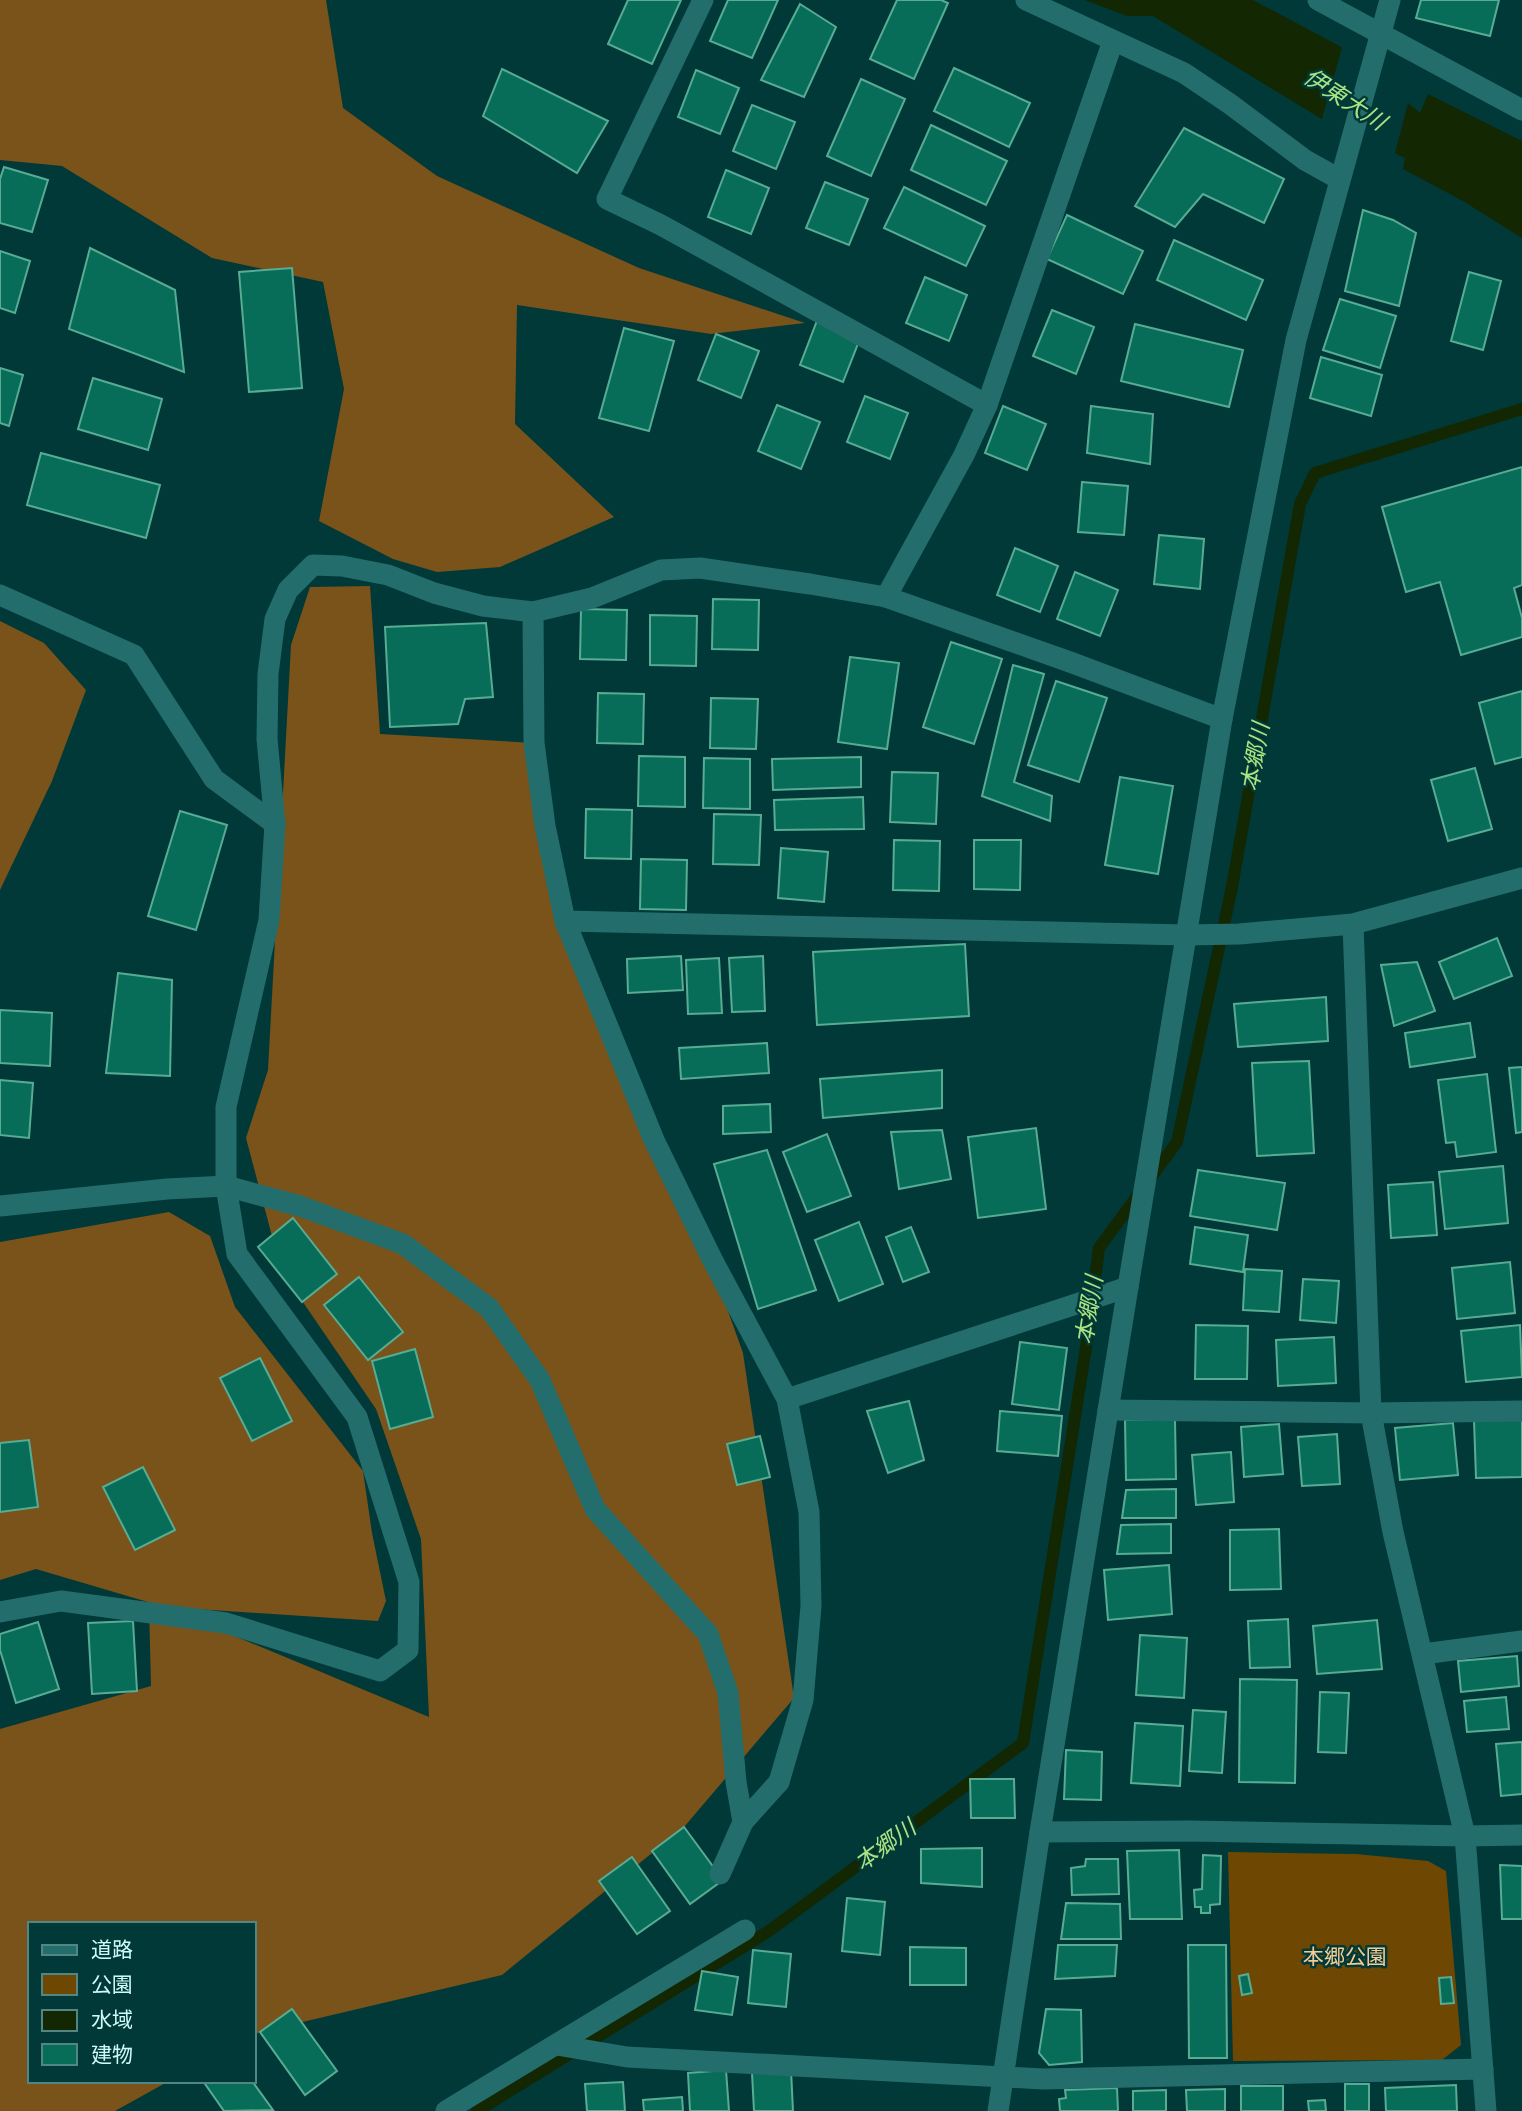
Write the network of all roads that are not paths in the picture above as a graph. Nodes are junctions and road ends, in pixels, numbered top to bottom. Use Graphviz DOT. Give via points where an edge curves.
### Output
graph roads {
  1 [pos="703,0"];
  2 [pos="1026,0"];
  3 [pos="1318,0"];
  4 [pos="1390,0"];
  5 [pos="1113,41"];
  6 [pos="1378,43"];
  7 [pos="1522,110"];
  8 [pos="1342,171"];
  9 [pos="987,405"];
  10 [pos="0,594"];
  11 [pos="886,597"];
  12 [pos="533,612"];
  13 [pos="1223,719"];
  14 [pos="275,824"];
  15 [pos="1522,878"];
  16 [pos="565,920"];
  17 [pos="1353,924"];
  18 [pos="1191,935"];
  19 [pos="226,1186"];
  20 [pos="0,1206"];
  21 [pos="1123,1288"];
  22 [pos="787,1398"];
  23 [pos="1108,1410"];
  24 [pos="1522,1412"];
  25 [pos="1371,1413"];
  26 [pos="0,1612"];
  27 [pos="1522,1641"];
  28 [pos="1423,1654"];
  29 [pos="743,1822"];
  30 [pos="1040,1832"];
  31 [pos="1522,1835"];
  32 [pos="1465,1836"];
  33 [pos="720,1874"];
  34 [pos="745,1930"];
  35 [pos="557,2045"];
  36 [pos="1483,2069"];
  37 [pos="1004,2076"];
  38 [pos="446,2111"];
  39 [pos="998,2111"];
  40 [pos="1486,2111"];
  1 -- 9 [label="street" via="607,200 661,225"];
  2 -- 5 [label="street"];
  3 -- 6 [label="street"];
  4 -- 6 [label="street"];
  5 -- 8 [label="street" via="1184,73 1305,160"];
  5 -- 9 [label="street"];
  6 -- 7 [label="street"];
  6 -- 8 [label="street"];
  8 -- 13 [label="street" via="1296,340"];
  9 -- 11 [label="street"];
  10 -- 14 [label="street" via="134,655 215,779"];
  11 -- 12 [label="street" via="700,568 662,570 592,598"];
  11 -- 13 [label="street"];
  12 -- 14 [label="street" via="483,606 388,575 313,565 288,590 275,619 267,739"];
  12 -- 16 [label="street" via="534,743"];
  13 -- 18 [label="street"];
  14 -- 19 [label="street" via="269,920 226,1107"];
  15 -- 17 [label="street"];
  16 -- 18 [label="street"];
  16 -- 22 [label="street" via="654,1140"];
  17 -- 18 [label="street"];
  17 -- 25 [label="street"];
  18 -- 21 [label="street"];
  19 -- 20 [label="street"];
  19 -- 26 [label="street" via="237,1254 357,1416 409,1582 408,1650 380,1671 226,1623 61,1601"];
  19 -- 29 [label="street" via="300,1206 403,1244 489,1308 540,1380 595,1509 708,1633 728,1693"];
  21 -- 22 [label="street"];
  21 -- 23 [label="street"];
  22 -- 29 [label="street" via="809,1512 811,1606 803,1700 779,1782"];
  23 -- 25 [label="street"];
  23 -- 30 [label="street"];
  24 -- 25 [label="street"];
  25 -- 28 [label="street" via="1393,1532"];
  27 -- 28 [label="street"];
  28 -- 32 [label="street"];
  29 -- 33 [label="street"];
  30 -- 32 [label="street"];
  30 -- 37 [label="street"];
  31 -- 32 [label="street"];
  32 -- 36 [label="street"];
  34 -- 35 [label="street"];
  35 -- 37 [label="street" via="627,2057"];
  35 -- 38 [label="street"];
  36 -- 37 [label="street" via="1043,2079"];
  36 -- 40 [label="street"];
  37 -- 39 [label="street"];
}
